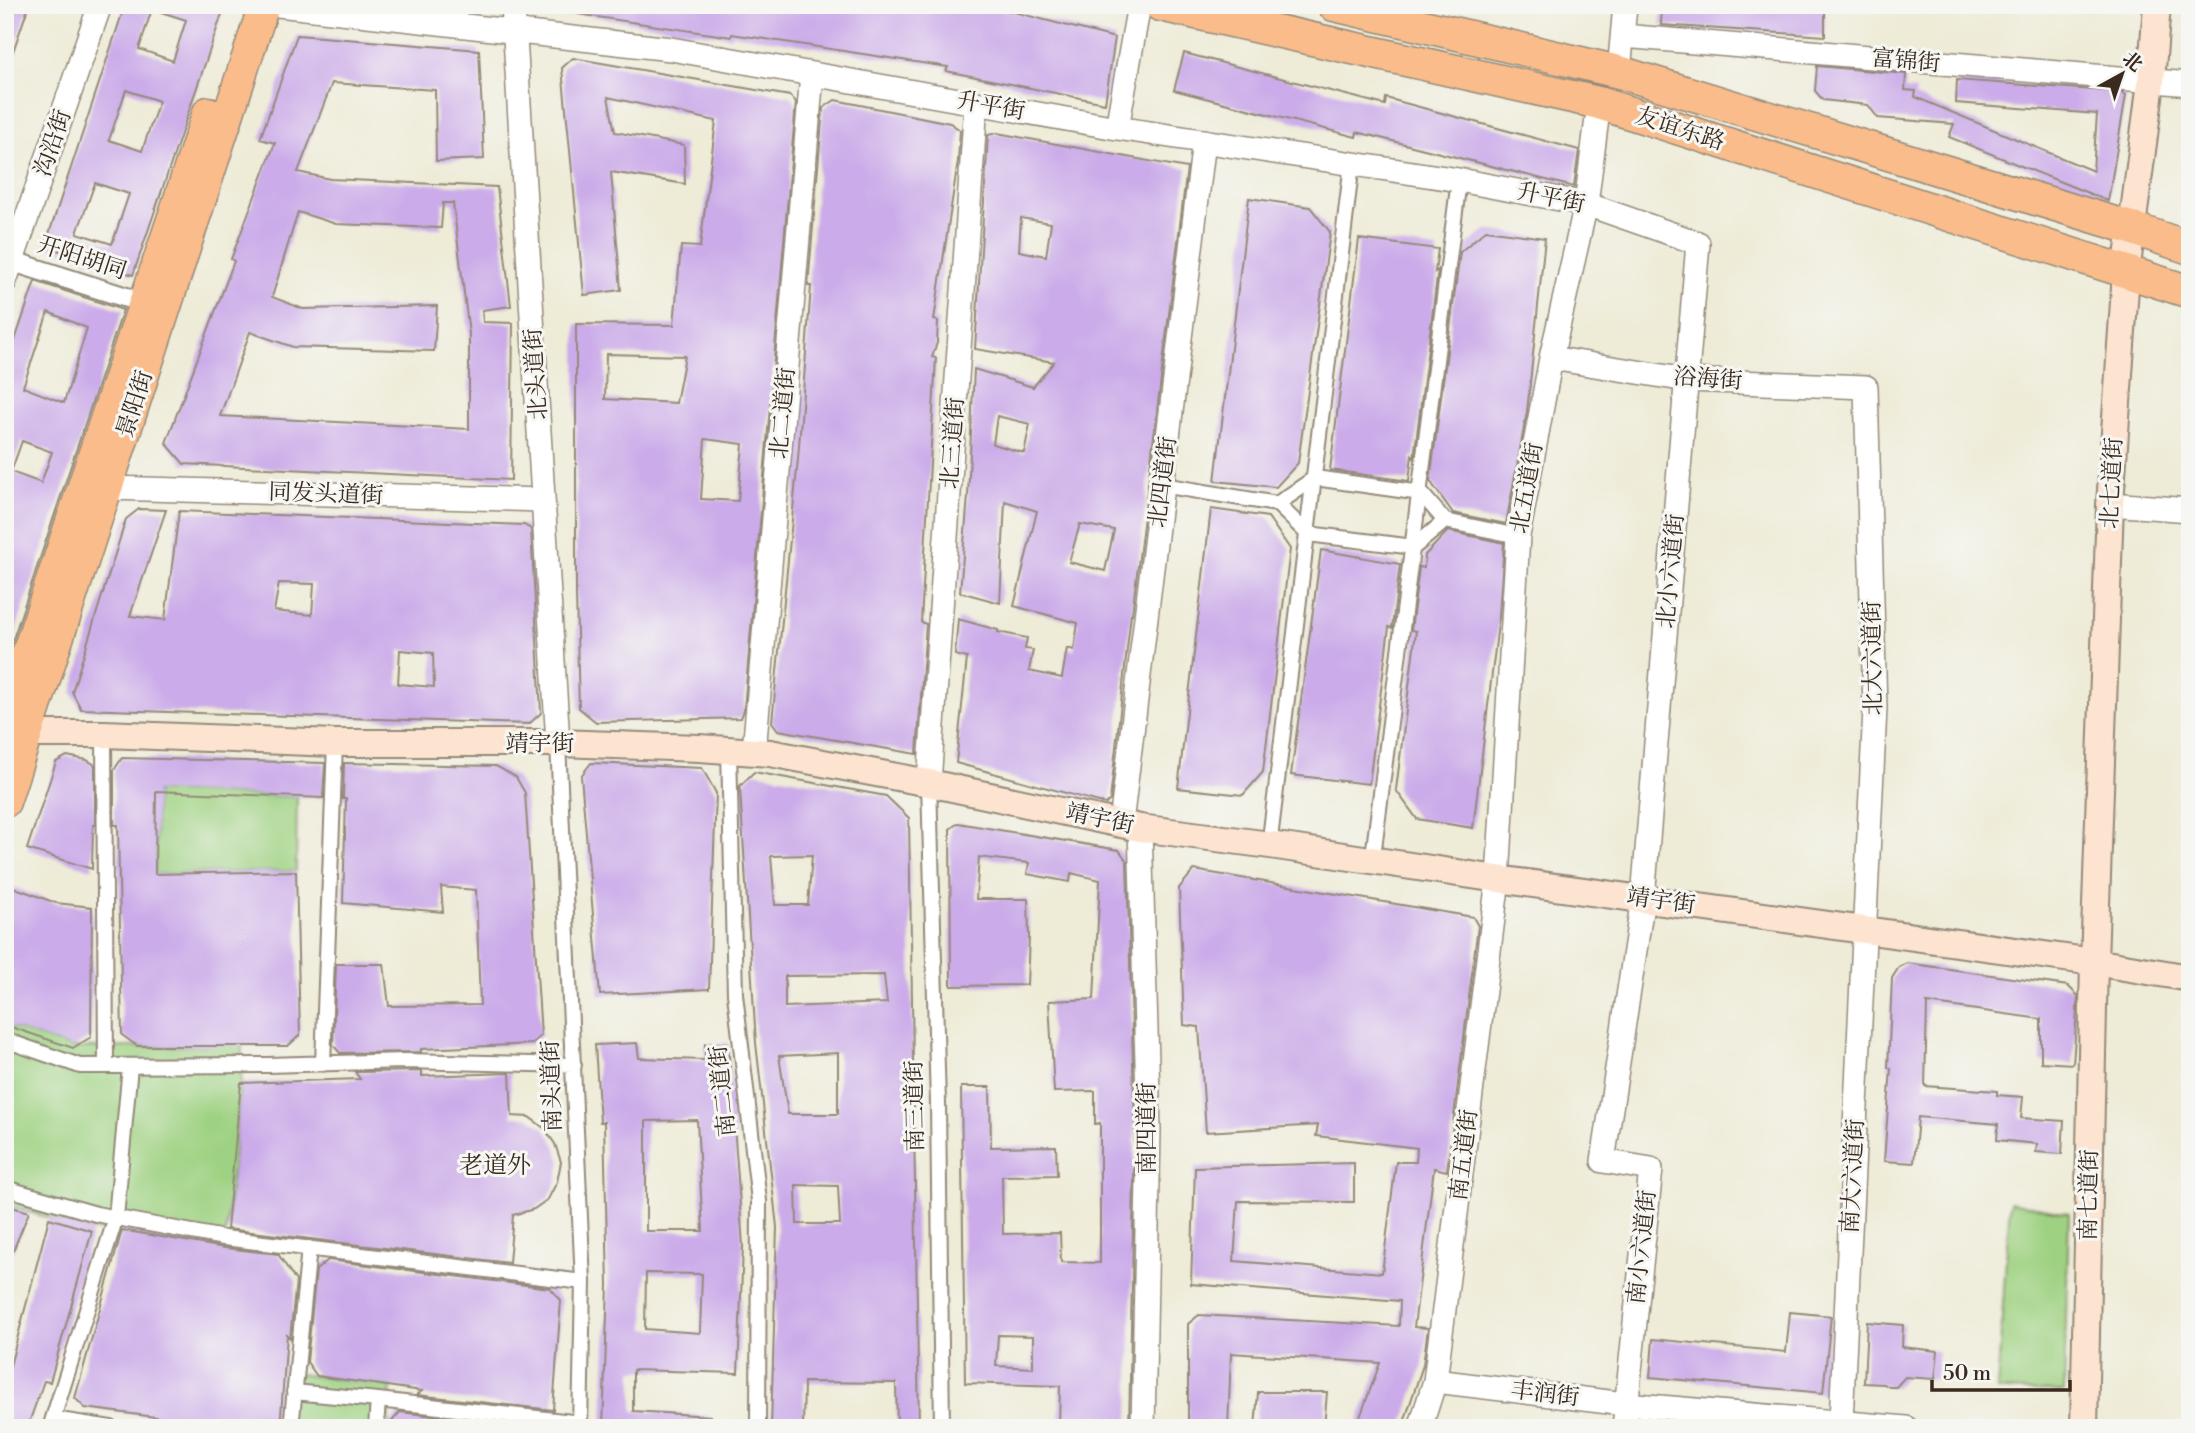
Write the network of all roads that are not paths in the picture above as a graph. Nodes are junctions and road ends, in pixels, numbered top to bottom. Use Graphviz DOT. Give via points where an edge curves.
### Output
graph roads {
  1 [pos="100,5"];
  2 [pos="244,5"];
  3 [pos="264,5"];
  4 [pos="278,5"];
  5 [pos="513,5"];
  6 [pos="1139,5"];
  7 [pos="1160,5"];
  8 [pos="1334,5"];
  9 [pos="1625,5"];
  10 [pos="2157,5"];
  11 [pos="514,31"];
  12 [pos="1623,36"];
  13 [pos="1619,72"];
  14 [pos="812,74"];
  15 [pos="2151,82"];
  16 [pos="2190,84"];
  17 [pos="976,103"];
  18 [pos="1599,103"];
  19 [pos="1118,128"];
  20 [pos="1204,141"];
  21 [pos="1352,163"];
  22 [pos="1459,180"];
  23 [pos="1586,204"];
  24 [pos="2131,228"];
  25 [pos="1698,243"];
  26 [pos="2190,248"];
  27 [pos="8,267"];
  28 [pos="2126,273"];
  29 [pos="2190,292"];
  30 [pos="144,303"];
  31 [pos="1551,358"];
  32 [pos="1687,380"];
  33 [pos="1866,387"];
  34 [pos="1315,478"];
  35 [pos="1162,485"];
  36 [pos="108,488"];
  37 [pos="1421,493"];
  38 [pos="543,500"];
  39 [pos="1277,504"];
  40 [pos="2110,505"];
  41 [pos="2190,510"];
  42 [pos="1445,521"];
  43 [pos="1308,534"];
  44 [pos="1518,536"];
  45 [pos="1414,547"];
  46 [pos="13,729"];
  47 [pos="104,734"];
  48 [pos="335,743"];
  49 [pos="558,743"];
  50 [pos="741,751"];
  51 [pos="929,783"];
  52 [pos="5,802"];
  53 [pos="1130,825"];
  54 [pos="1269,846"];
  55 [pos="1373,862"];
  56 [pos="1498,879"];
  57 [pos="1643,898"];
  58 [pos="1865,930"];
  59 [pos="2094,962"];
  60 [pos="2190,978"];
  61 [pos="5,1040"];
  62 [pos="323,1064"];
  63 [pos="574,1065"];
  64 [pos="106,1066"];
  65 [pos="130,1066"];
  66 [pos="5,1188"];
  67 [pos="116,1217"];
  68 [pos="309,1248"];
  69 [pos="583,1282"];
  70 [pos="1435,1381"];
  71 [pos="294,1392"];
  72 [pos="378,1400"];
  73 [pos="1625,1404"];
  74 [pos="1841,1421"];
  75 [pos="51,1423"];
  76 [pos="581,1426"];
  77 [pos="1881,1426"];
  78 [pos="111,1428"];
  79 [pos="291,1428"];
  80 [pos="376,1428"];
  81 [pos="758,1428"];
  82 [pos="942,1428"];
  83 [pos="1143,1428"];
  84 [pos="1420,1428"];
  85 [pos="1624,1428"];
  86 [pos="1906,1428"];
  87 [pos="2084,1428"];
  1 -- 27 [label="street, 沟沿街"];
  2 -- 30 [label="main road, 景阳街"];
  3 -- 36 [label="main road, 景阳街"];
  4 -- 11 [label="street, 升平街"];
  5 -- 11 [label="street, 北头道街"];
  6 -- 19 [label="street"];
  7 -- 18 [label="highway, 友谊东路"];
  8 -- 13 [label="highway, 友谊东路"];
  9 -- 12 [label="street"];
  10 -- 15 [label="main road, 北七道街"];
  11 -- 14 [label="street, 升平街" via="671,49"];
  11 -- 38 [label="street, 北头道街"];
  12 -- 13 [label="street"];
  12 -- 15 [label="street, 富锦街"];
  13 -- 24 [label="highway, 友谊东路"];
  14 -- 17 [label="street, 升平街"];
  14 -- 50 [label="street, 北二道街"];
  15 -- 16 [label="street, 富锦街"];
  15 -- 24 [label="main road, 北七道街"];
  17 -- 19 [label="street, 升平街"];
  17 -- 51 [label="street, 北三道街"];
  18 -- 23 [label="street, 北五道街"];
  18 -- 28 [label="highway, 友谊东路"];
  19 -- 20 [label="street, 升平街"];
  20 -- 21 [label="street, 升平街"];
  20 -- 35 [label="street, 北四道街"];
  21 -- 22 [label="street, 升平街"];
  21 -- 34 [label="street"];
  22 -- 23 [label="street, 升平街"];
  22 -- 37 [label="street"];
  23 -- 25 [label="street, 升平街"];
  23 -- 31 [label="street, 北五道街"];
  24 -- 26 [label="highway, 友谊东路"];
  24 -- 28 [label="main road, 北七道街"];
  25 -- 32 [label="street, 北小六道街"];
  27 -- 30 [label="street, 开阳胡同"];
  28 -- 29 [label="highway, 友谊东路"];
  28 -- 40 [label="main road, 北七道街"];
  30 -- 46 [label="main road, 景阳街"];
  31 -- 32 [label="street, 浴海街"];
  31 -- 44 [label="street, 北五道街"];
  32 -- 33 [label="street, 浴海街"];
  32 -- 57 [label="street, 北小六道街"];
  33 -- 58 [label="street, 北大六道街" via="1875,708"];
  34 -- 37 [label="street"];
  34 -- 39 [label="street"];
  34 -- 43 [label="street"];
  35 -- 39 [label="street"];
  35 -- 53 [label="street, 北四道街"];
  36 -- 38 [label="street, 同发头道街"];
  36 -- 46 [label="main road, 景阳街"];
  37 -- 42 [label="street"];
  37 -- 45 [label="street"];
  38 -- 49 [label="street, 北头道街"];
  39 -- 43 [label="street"];
  40 -- 41 [label="street"];
  40 -- 59 [label="main road, 北七道街"];
  42 -- 44 [label="street"];
  42 -- 45 [label="street"];
  43 -- 45 [label="street"];
  43 -- 54 [label="street"];
  44 -- 56 [label="street, 北五道街"];
  45 -- 55 [label="street"];
  46 -- 47 [label="main road, 靖宇街"];
  46 -- 52 [label="main road, 景阳街"];
  47 -- 48 [label="main road, 靖宇街"];
  47 -- 64 [label="street"];
  48 -- 49 [label="main road, 靖宇街"];
  48 -- 62 [label="street"];
  49 -- 50 [label="main road, 靖宇街"];
  49 -- 63 [label="street, 南头道街"];
  50 -- 51 [label="main road, 靖宇街"];
  50 -- 81 [label="street, 南二道街" via="735,994 759,1201"];
  51 -- 53 [label="main road, 靖宇街"];
  51 -- 82 [label="street, 南三道街"];
  53 -- 54 [label="main road, 靖宇街"];
  53 -- 83 [label="street, 南四道街" via="1149,1130"];
  54 -- 55 [label="main road, 靖宇街"];
  55 -- 56 [label="main road, 靖宇街"];
  56 -- 57 [label="main road, 靖宇街"];
  56 -- 70 [label="street, 南五道街"];
  57 -- 58 [label="main road, 靖宇街"];
  57 -- 73 [label="street, 南小六道街" via="1603,1161 1651,1170"];
  58 -- 59 [label="main road, 靖宇街"];
  58 -- 74 [label="street, 南大六道街"];
  59 -- 60 [label="main road, 靖宇街"];
  59 -- 87 [label="main road, 南七道街"];
  61 -- 64 [label="street" via="80,1066"];
  62 -- 63 [label="street"];
  62 -- 65 [label="street"];
  63 -- 69 [label="street, 南头道街"];
  64 -- 65 [label="street"];
  65 -- 67 [label="street"];
  66 -- 67 [label="street"];
  67 -- 68 [label="street" via="224,1238"];
  67 -- 75 [label="street"];
  68 -- 69 [label="street"];
  68 -- 71 [label="street"];
  69 -- 76 [label="street, 南头道街"];
  70 -- 73 [label="street, 丰润街"];
  70 -- 84 [label="street, 南五道街"];
  71 -- 72 [label="street"];
  71 -- 79 [label="street"];
  72 -- 76 [label="street"];
  72 -- 80 [label="street"];
  73 -- 74 [label="street, 丰润街"];
  73 -- 85 [label="street, 南小六道街"];
  74 -- 77 [label="street, 丰润街"];
  75 -- 78 [label="street"];
  77 -- 86 [label="street, 丰润街"];
}
